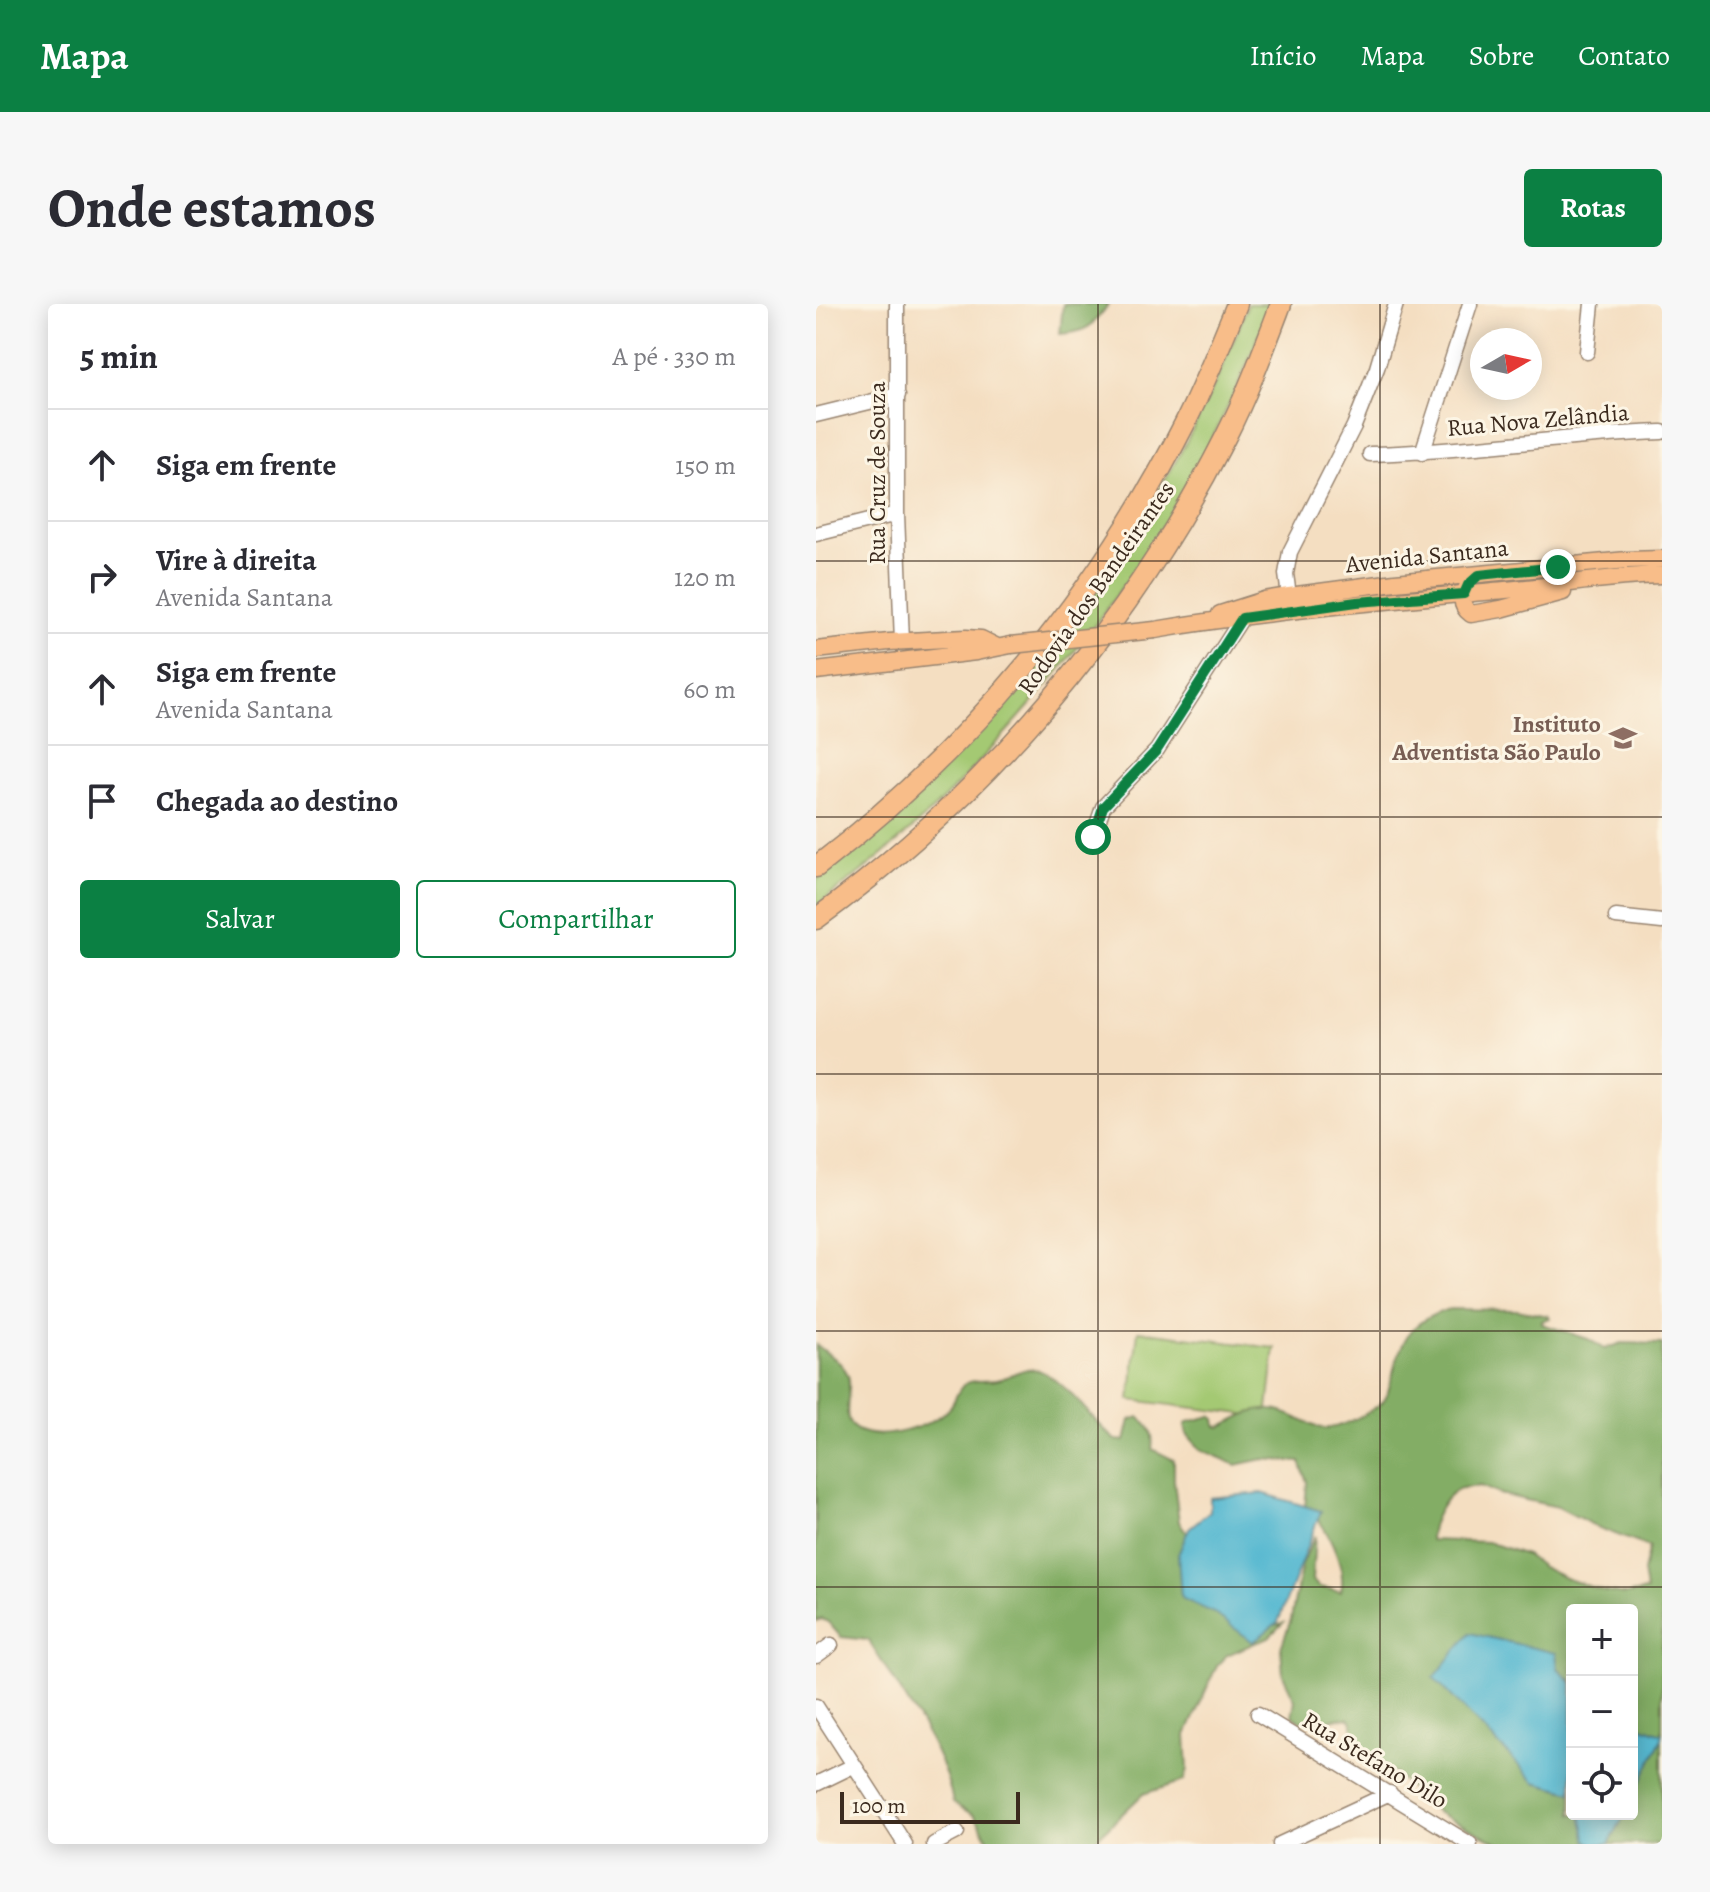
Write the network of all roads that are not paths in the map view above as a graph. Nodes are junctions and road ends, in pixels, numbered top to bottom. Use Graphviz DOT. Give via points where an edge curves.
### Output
graph roads {
  1 [pos="897,304"];
  2 [pos="1237,304"];
  3 [pos="1281,304"];
  4 [pos="1396,304"];
  5 [pos="1470,304"];
  6 [pos="1592,304"];
  7 [pos="1587,352"];
  8 [pos="898,395"];
  9 [pos="816,415"];
  10 [pos="1662,432"];
  11 [pos="1422,453"];
  12 [pos="1370,454"];
  13 [pos="897,514"];
  14 [pos="816,534"];
  15 [pos="1662,559"];
  16 [pos="1479,575"];
  17 [pos="1662,575"];
  18 [pos="1464,594"];
  19 [pos="1289,596"];
  20 [pos="1242,618"];
  21 [pos="1200,622"];
  22 [pos="902,642"];
  23 [pos="1004,646"];
  24 [pos="816,650"];
  25 [pos="816,671"];
  26 [pos="1093,837"];
  27 [pos="816,867"];
  28 [pos="1616,917"];
  29 [pos="816,919"];
  30 [pos="1662,922"];
  31 [pos="831,1645"];
  32 [pos="816,1656"];
  33 [pos="816,1706"];
  34 [pos="1258,1714"];
  35 [pos="853,1766"];
  36 [pos="816,1784"];
  37 [pos="1390,1793"];
  38 [pos="957,1832"];
  39 [pos="905,1844"];
  40 [pos="934,1844"];
  41 [pos="1280,1844"];
  42 [pos="1470,1844"];
  1 -- 8 [label="street, Rua Cruz de Souza"];
  2 -- 27 [label="highway, Rodovia dos Bandeirantes" via="1166,458 1084,589 956,743"];
  3 -- 29 [label="highway, Rodovia dos Bandeirantes" via="1226,437 1151,563 1075,671 943,814"];
  4 -- 19 [label="street" via="1354,426 1290,552"];
  5 -- 11 [label="street"];
  6 -- 7 [label="street"];
  8 -- 9 [label="street"];
  8 -- 13 [label="street, Rua Cruz de Souza"];
  10 -- 11 [label="street, Rua Nova Zelândia" via="1596,433"];
  11 -- 12 [label="street, Rua Nova Zelândia"];
  13 -- 14 [label="street"];
  13 -- 22 [label="street, Rua Cruz de Souza"];
  15 -- 16 [label="main road, Avenida Santana"];
  16 -- 18 [label="main road"];
  16 -- 19 [label="main road, Avenida Santana"];
  17 -- 18 [label="main road" via="1606,578 1480,614 1464,608"];
  18 -- 20 [label="main road, Avenida Santana"];
  19 -- 21 [label="main road, Avenida Santana"];
  20 -- 21 [label="main road, Avenida Santana"];
  20 -- 26 [label="street" via="1157,750 1103,807"];
  21 -- 23 [label="main road, Avenida Santana, bridge"];
  22 -- 23 [label="main road, Avenida Santana" via="981,639"];
  22 -- 24 [label="main road, Avenida Santana"];
  23 -- 25 [label="main road, Avenida Santana"];
  28 -- 30 [label="street"];
  31 -- 32 [label="street"];
  33 -- 35 [label="street"];
  34 -- 37 [label="street, Rua Stefano Dilo"];
  35 -- 36 [label="street"];
  35 -- 39 [label="street"];
  37 -- 41 [label="street"];
  37 -- 42 [label="street, Rua Stefano Dilo"];
  38 -- 40 [label="street"];
}
